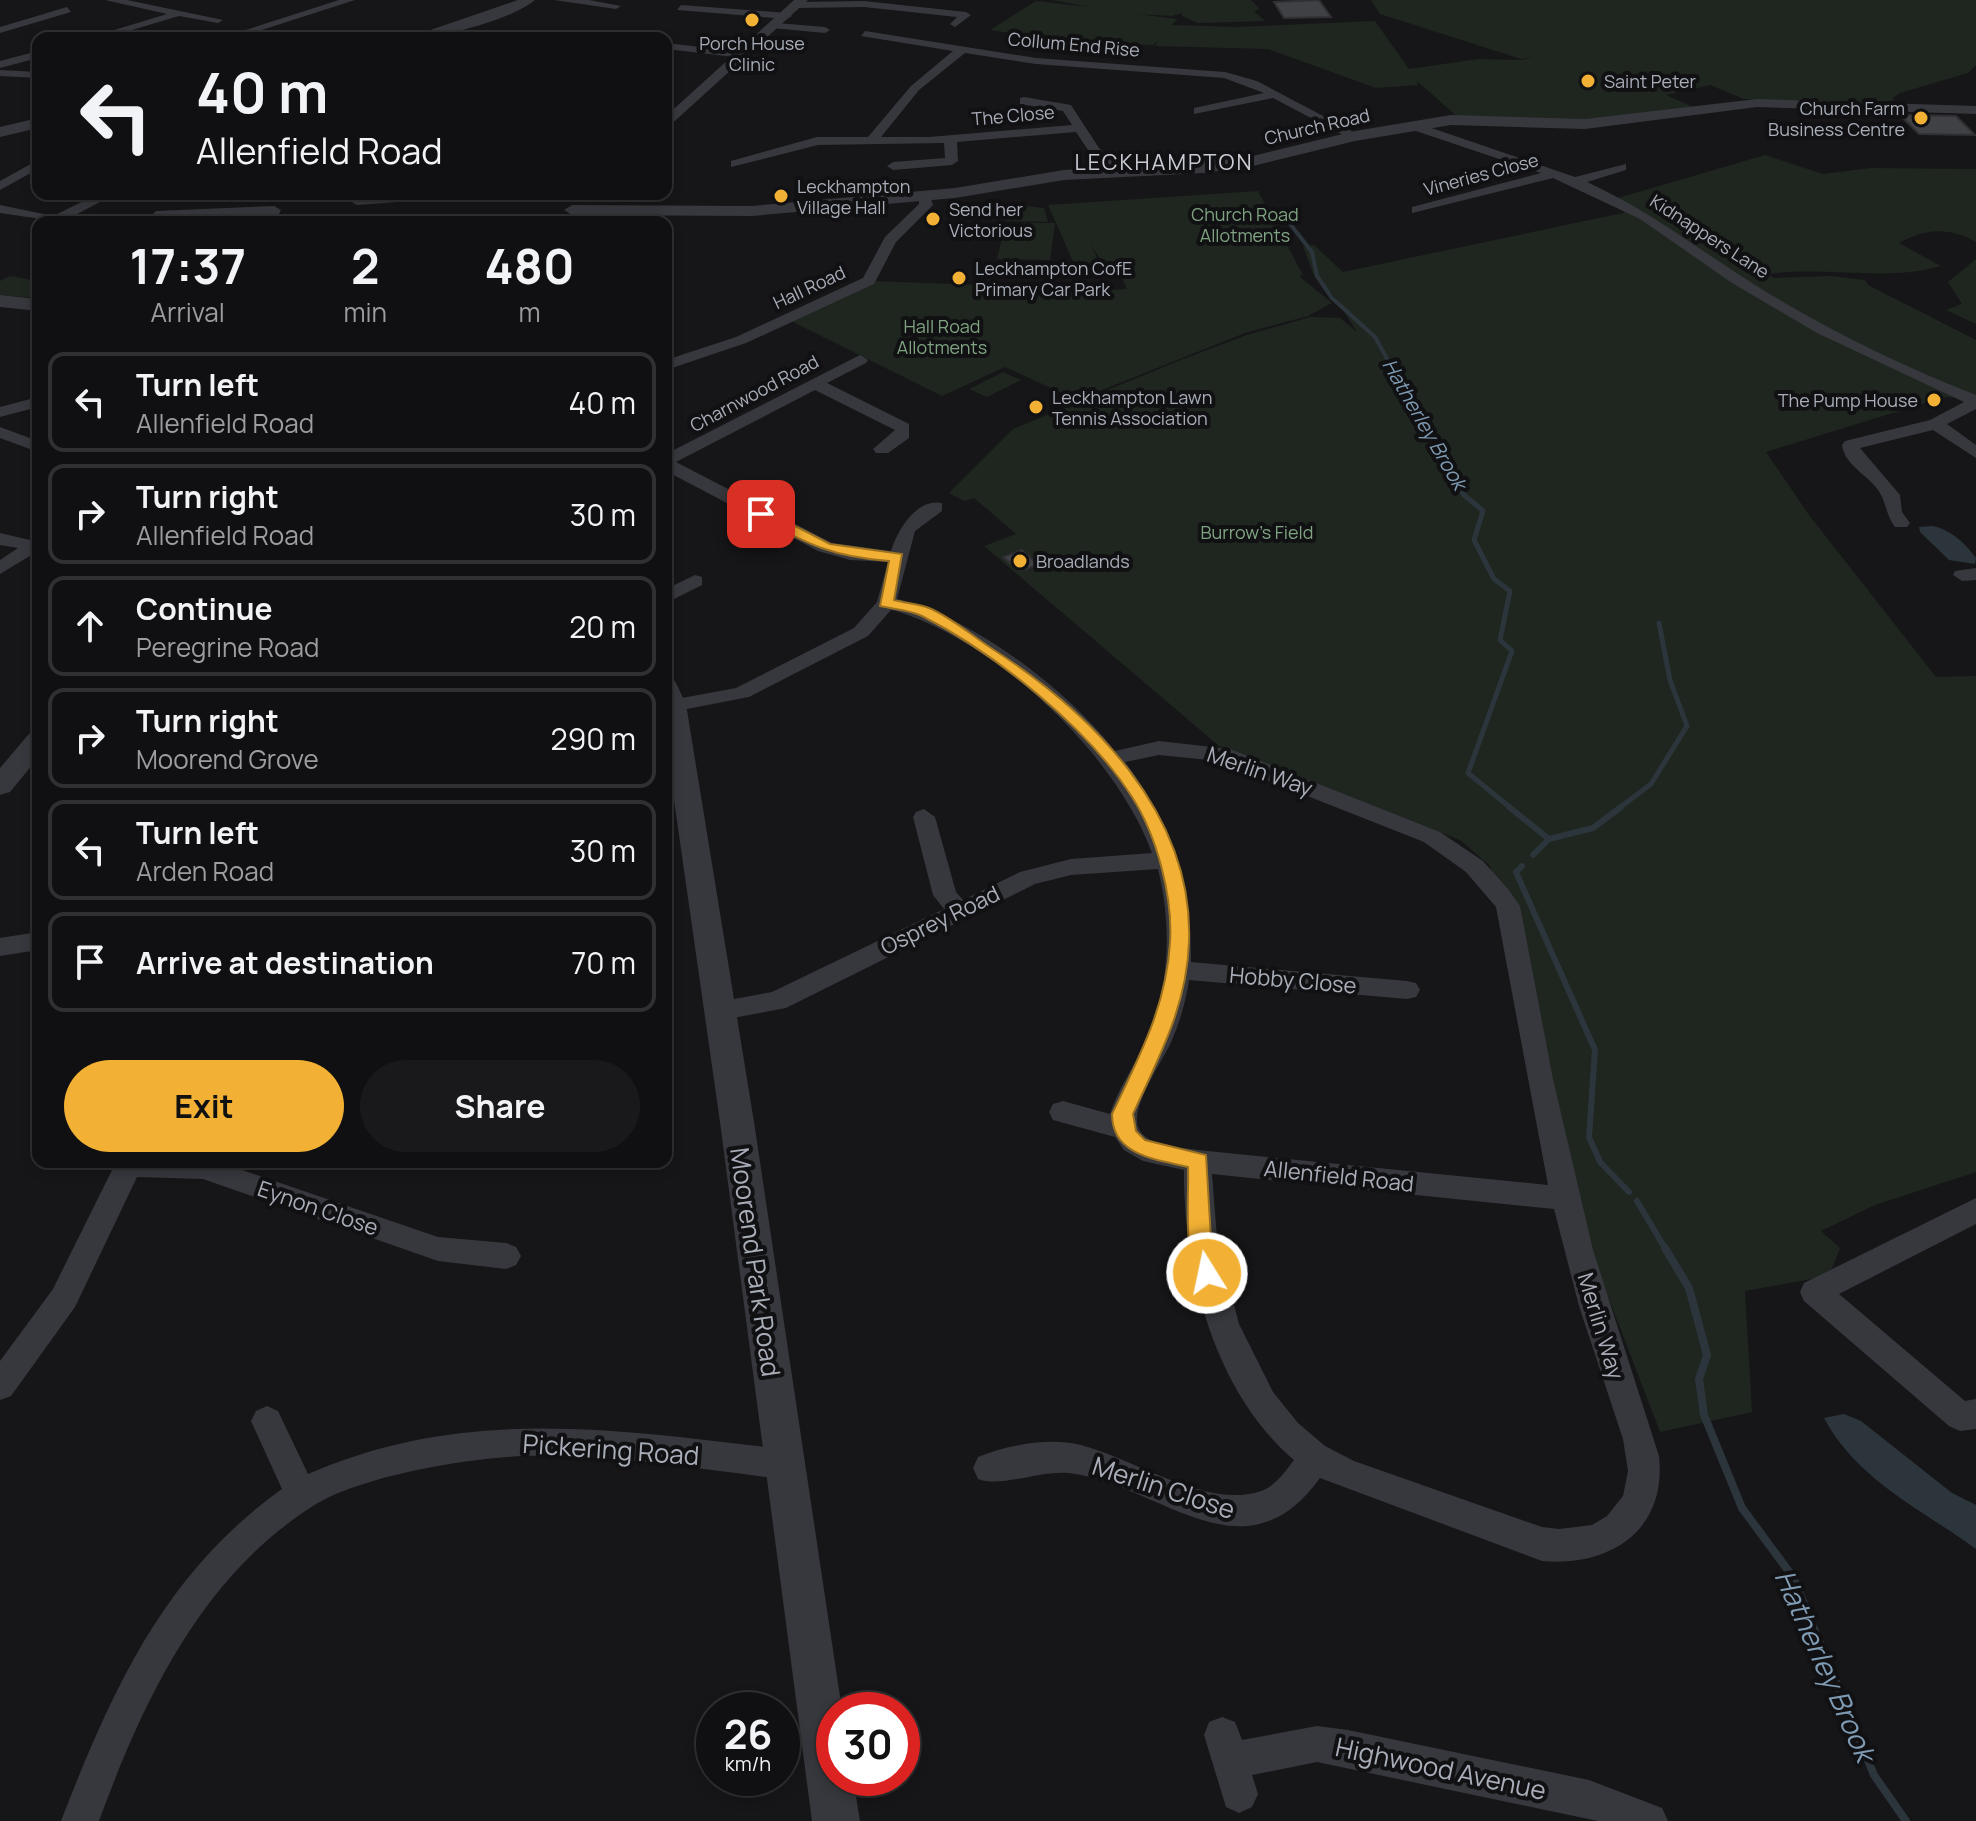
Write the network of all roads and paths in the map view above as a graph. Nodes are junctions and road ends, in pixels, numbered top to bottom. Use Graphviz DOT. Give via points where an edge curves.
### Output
graph roads {
  1 [pos="110,0"];
  2 [pos="350,0"];
  3 [pos="529,0"];
  4 [pos="559,0"];
  5 [pos="616,6"];
  6 [pos="976,7"];
  7 [pos="680,8"];
  8 [pos="67,10"];
  9 [pos="791,12"];
  10 [pos="180,13"];
  11 [pos="966,15"];
  12 [pos="218,20"];
  13 [pos="955,24"];
  14 [pos="0,30"];
  15 [pos="825,30"];
  16 [pos="114,32"];
  17 [pos="246,32"];
  18 [pos="435,32"];
  19 [pos="865,34"];
  20 [pos="672,47"];
  21 [pos="963,49"];
  22 [pos="743,55"];
  23 [pos="32,56"];
  24 [pos="0,65"];
  25 [pos="0,73"];
  26 [pos="32,75"];
  27 [pos="1276,94"];
  28 [pos="1024,101"];
  29 [pos="1976,110"];
  30 [pos="1198,111"];
  31 [pos="672,119"];
  32 [pos="32,124"];
  33 [pos="1414,126"];
  34 [pos="1080,128"];
  35 [pos="0,132"];
  36 [pos="1355,136"];
  37 [pos="950,139"];
  38 [pos="872,140"];
  39 [pos="736,164"];
  40 [pos="893,166"];
  41 [pos="32,167"];
  42 [pos="1621,167"];
  43 [pos="1118,173"];
  44 [pos="1555,173"];
  45 [pos="1574,182"];
  46 [pos="0,186"];
  47 [pos="924,196"];
  48 [pos="96,200"];
  49 [pos="370,200"];
  50 [pos="581,200"];
  51 [pos="357,201"];
  52 [pos="0,209"];
  53 [pos="572,210"];
  54 [pos="1417,210"];
  55 [pos="35,216"];
  56 [pos="63,216"];
  57 [pos="155,216"];
  58 [pos="271,216"];
  59 [pos="562,216"];
  60 [pos="0,301"];
  61 [pos="32,304"];
  62 [pos="860,360"];
  63 [pos="672,363"];
  64 [pos="816,384"];
  65 [pos="1976,402"];
  66 [pos="32,404"];
  67 [pos="0,412"];
  68 [pos="1936,424"];
  69 [pos="0,432"];
  70 [pos="32,445"];
  71 [pos="882,449"];
  72 [pos="1976,453"];
  73 [pos="672,460"];
  74 [pos="672,466"];
  75 [pos="936,507"];
  76 [pos="1901,523"];
  77 [pos="0,539"];
  78 [pos="32,543"];
  79 [pos="32,547"];
  80 [pos="897,557"];
  81 [pos="0,568"];
  82 [pos="695,581"];
  83 [pos="672,594"];
  84 [pos="886,603"];
  85 [pos="672,699"];
  86 [pos="672,722"];
  87 [pos="32,746"];
  88 [pos="1113,758"];
  89 [pos="6,773"];
  90 [pos="924,817"];
  91 [pos="1166,860"];
  92 [pos="959,910"];
  93 [pos="32,942"];
  94 [pos="0,947"];
  95 [pos="1178,970"];
  96 [pos="1407,990"];
  97 [pos="722,1010"];
  98 [pos="1063,1112"];
  99 [pos="1124,1129"];
  100 [pos="1198,1161"];
  101 [pos="128,1168"];
  102 [pos="203,1168"];
  103 [pos="1564,1198"];
  104 [pos="1976,1210"];
  105 [pos="506,1256"];
  106 [pos="0,1386"];
  107 [pos="1976,1414"];
  108 [pos="267,1421"];
  109 [pos="1315,1458"];
  110 [pos="783,1464"];
  111 [pos="989,1469"];
  112 [pos="301,1495"];
  113 [pos="1230,1763"];
  114 [pos="80,1821"];
  115 [pos="836,1821"];
  116 [pos="1649,1821"];
  1 -- 10 [label="street"];
  2 -- 17 [label="street"];
  3 -- 18 [label="street"];
  4 -- 5 [label="street"];
  6 -- 11 [label="street"];
  7 -- 9 [label="street"];
  8 -- 14 [label="street"];
  9 -- 11 [label="street" via="864,4"];
  9 -- 15 [label="street"];
  9 -- 22 [label="street"];
  10 -- 12 [label="street"];
  10 -- 16 [label="street"];
  11 -- 13 [label="street"];
  19 -- 21 [label="street, Collum End Rise"];
  20 -- 22 [label="street"];
  21 -- 27 [label="street, Collum End Rise" via="1036,61 1216,74"];
  21 -- 38 [label="street" via="915,88"];
  22 -- 31 [label="street"];
  23 -- 24 [label="street"];
  25 -- 26 [label="street"];
  27 -- 30 [label="street"];
  27 -- 36 [label="street, Collum End Rise"];
  28 -- 34 [label="street, The Close" via="1067,108"];
  29 -- 33 [label="street, Church Road" via="1757,103 1596,124 1470,120"];
  32 -- 35 [label="street"];
  33 -- 36 [label="street, Church Road"];
  33 -- 44 [label="street, Kidnappers Lane"];
  34 -- 37 [label="street, The Close"];
  34 -- 43 [label="street, The Close"];
  36 -- 43 [label="street, Church Road" via="1249,162"];
  37 -- 38 [label="street, The Close"];
  37 -- 40 [label="street" via="952,161"];
  38 -- 39 [label="street, The Close" via="817,141"];
  41 -- 46 [label="street"];
  42 -- 45 [label="street"];
  43 -- 47 [label="street, Church Road" via="1064,175"];
  44 -- 45 [label="street, Kidnappers Lane"];
  44 -- 54 [label="street, Vineries Close"];
  45 -- 65 [label="street, Kidnappers Lane" via="1680,237 1734,278 1788,309"];
  47 -- 53 [label="street, Church Road" via="724,212"];
  47 -- 63 [label="street, Hall Road" via="926,205 890,240 869,281 741,340"];
  48 -- 56 [label="street"];
  49 -- 51 [label="street"];
  50 -- 53 [label="street"];
  52 -- 55 [label="street"];
  53 -- 59 [label="street"];
  57 -- 58 [label="street" via="274,210"];
  60 -- 61 [label="street"];
  62 -- 64 [label="street, Charnwood Road"];
  64 -- 71 [label="street" via="903,428 903,434"];
  64 -- 73 [label="street, Charnwood Road"];
  65 -- 68 [label="street"];
  66 -- 67 [label="street"];
  68 -- 72 [label="street"];
  68 -- 76 [label="street" via="1851,445 1852,453 1891,495"];
  69 -- 70 [label="street"];
  74 -- 80 [label="street" via="825,547"];
  75 -- 80 [label="street" via="907,529"];
  77 -- 78 [label="street"];
  79 -- 81 [label="street"];
  80 -- 84 [label="street"];
  82 -- 83 [label="street"];
  84 -- 85 [label="street" via="861,632 802,665 728,697"];
  84 -- 88 [label="street" via="924,612 999,658 1068,712"];
  86 -- 97 [label="street, Moorend Park Road"];
  87 -- 89 [label="street"];
  88 -- 91 [label="street" via="1139,795"];
  88 -- 103 [label="street, Merlin Way" via="1159,748 1222,754 1432,837 1474,864 1508,906"];
  90 -- 92 [label="street" via="945,895"];
  91 -- 92 [label="street, Osprey Road" via="1050,872"];
  91 -- 95 [label="street" via="1178,912"];
  92 -- 97 [label="street, Osprey Road" via="777,1001"];
  93 -- 94 [label="street"];
  95 -- 96 [label="street, Hobby Close"];
  95 -- 99 [label="street" via="1167,1018 1122,1114"];
  97 -- 110 [label="street, Moorend Park Road"];
  98 -- 99 [label="street, Allenfield Road"];
  99 -- 100 [label="street, Allenfield Road" via="1149,1152"];
  100 -- 103 [label="street, Allenfield Road"];
  100 -- 109 [label="street, Merlin Way" via="1200,1239 1215,1304 1267,1408 1285,1433"];
  101 -- 106 [label="street" via="64,1298"];
  102 -- 105 [label="street, Eynon Close" via="438,1249"];
  103 -- 109 [label="street, Merlin Way" via="1644,1468 1638,1501 1623,1527 1573,1547 1542,1544"];
  104 -- 107 [label="street" via="1815,1292 1960,1416"];
  108 -- 112 [label="street"];
  109 -- 111 [label="street, Merlin Close" via="1290,1494 1267,1509 1239,1514 1079,1460 1021,1461"];
  110 -- 112 [label="street, Pickering Road" via="584,1443 497,1443 419,1456"];
  110 -- 115 [label="street, Moorend Park Road"];
  112 -- 114 [label="street, Pickering Road" via="233,1552 175,1618 121,1721"];
  113 -- 116 [label="street, Highwood Avenue" via="1317,1744 1348,1748 1589,1799"];
}
